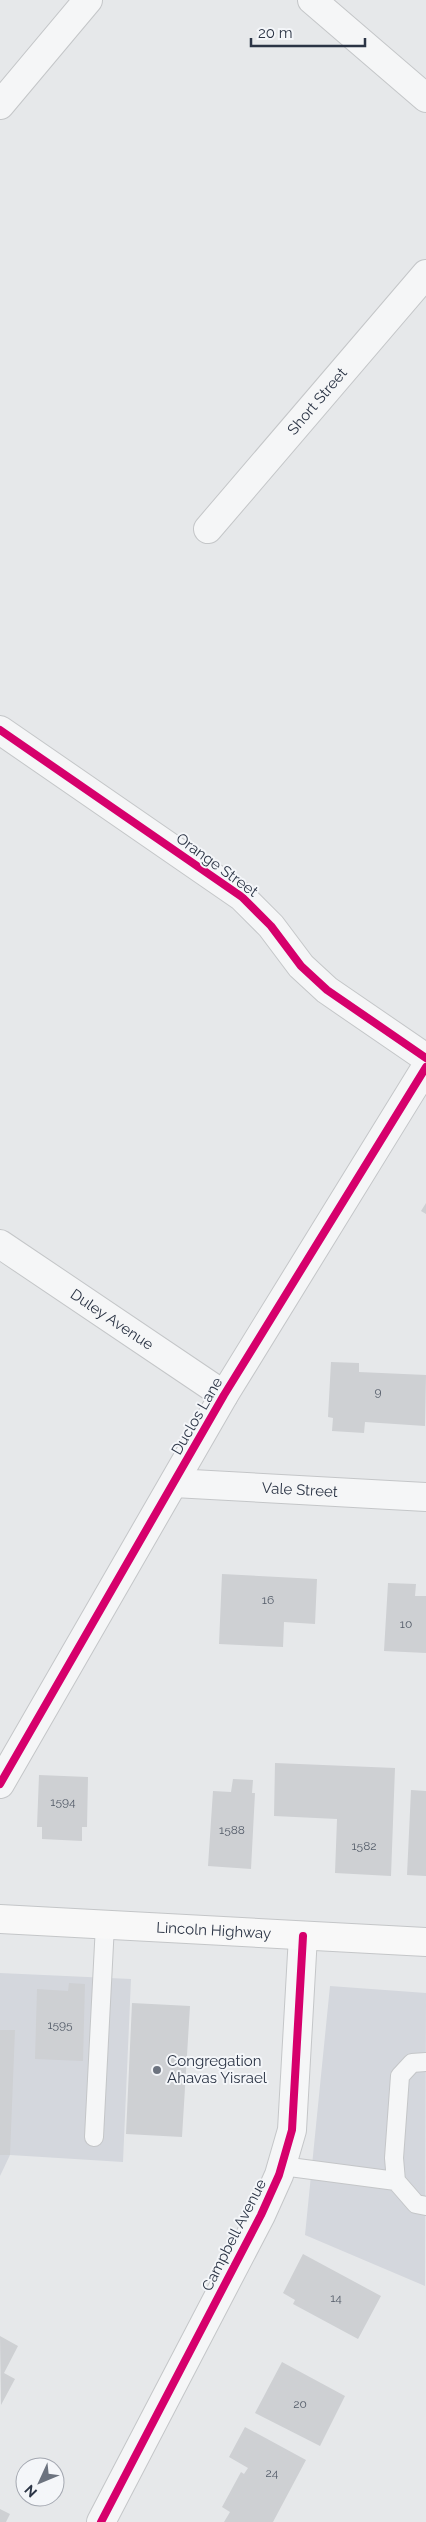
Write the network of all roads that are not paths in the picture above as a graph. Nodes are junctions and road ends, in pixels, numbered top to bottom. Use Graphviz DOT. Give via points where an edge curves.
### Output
graph roads {
  1 [pos="88,0"];
  2 [pos="312,0"];
  3 [pos="426,98"];
  4 [pos="0,105"];
  5 [pos="426,274"];
  6 [pos="208,529"];
  7 [pos="0,730"];
  8 [pos="426,1058"];
  9 [pos="426,1067"];
  10 [pos="0,1244"];
  11 [pos="224,1395"];
  12 [pos="174,1483"];
  13 [pos="426,1497"];
  14 [pos="0,1784"];
  15 [pos="0,1920"];
  16 [pos="105,1925"];
  17 [pos="303,1936"];
  18 [pos="426,1942"];
  19 [pos="426,2062"];
  20 [pos="94,2137"];
  21 [pos="282,2166"];
  22 [pos="396,2181"];
  23 [pos="426,2206"];
  24 [pos="101,2522"];
  1 -- 4 [label="street"];
  2 -- 3 [label="street"];
  5 -- 6 [label="street, Short Street"];
  7 -- 8 [label="street, Orange Street" via="242,897 301,966 327,990"];
  9 -- 11 [label="street, Duclos Lane"];
  10 -- 11 [label="street, Duley Avenue"];
  11 -- 12 [label="street, Duclos Lane"];
  12 -- 13 [label="street, Vale Street"];
  12 -- 14 [label="street, Duclos Lane"];
  15 -- 16 [label="main road, Lincoln Highway"];
  16 -- 17 [label="main road, Lincoln Highway"];
  16 -- 20 [label="lane"];
  17 -- 18 [label="main road, Lincoln Highway"];
  17 -- 21 [label="street, Campbell Avenue" via="292,2130"];
  19 -- 22 [label="lane" via="412,2062 400,2076 394,2158"];
  21 -- 22 [label="lane"];
  21 -- 24 [label="street, Campbell Avenue" via="261,2215"];
  22 -- 23 [label="lane" via="416,2204"];
}
